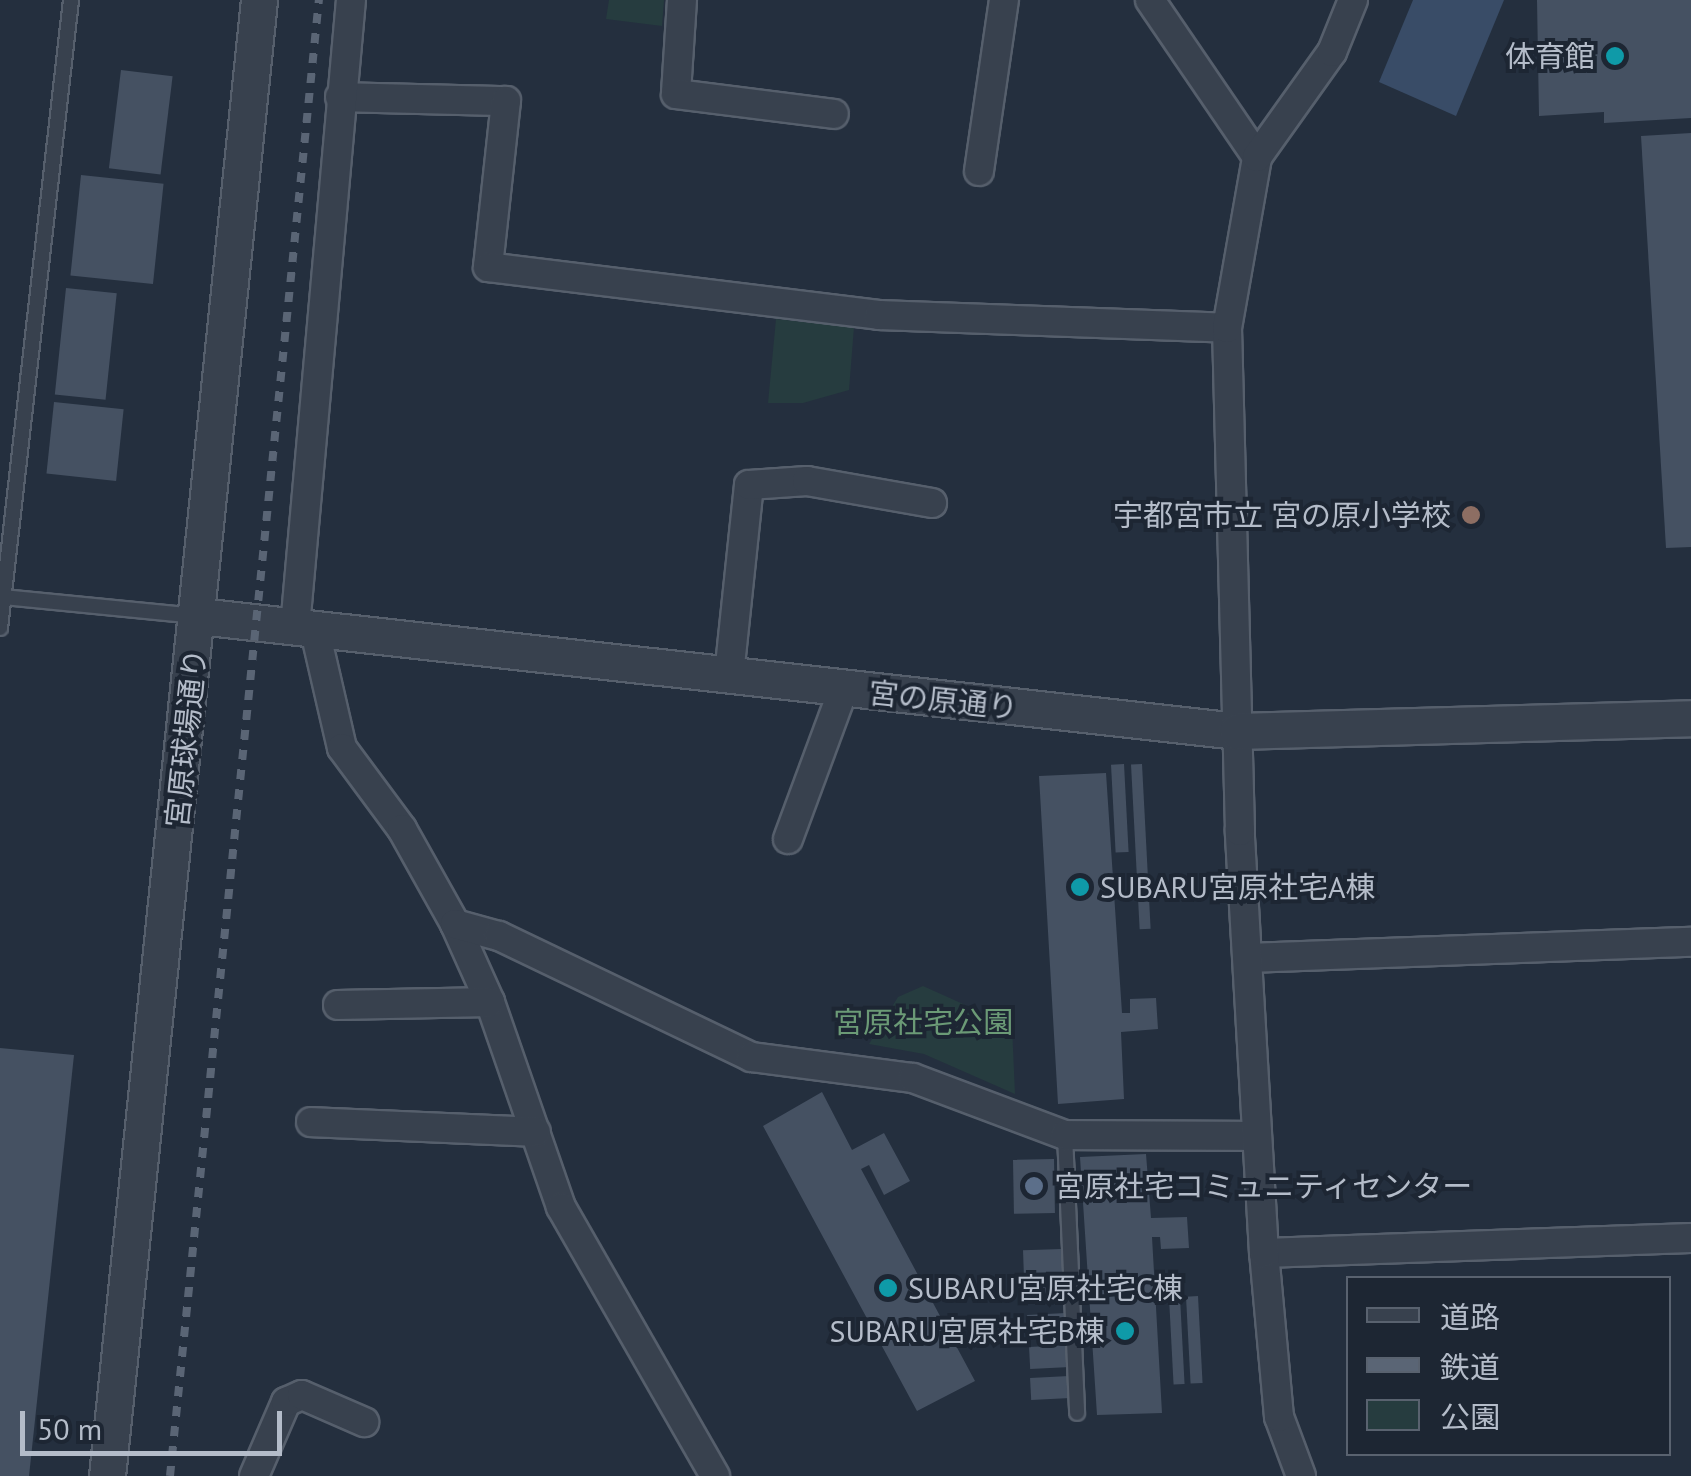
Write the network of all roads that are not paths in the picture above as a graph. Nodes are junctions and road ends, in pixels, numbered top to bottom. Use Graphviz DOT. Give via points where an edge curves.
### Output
graph roads {
  1 [pos="70,0"];
  2 [pos="259,0"];
  3 [pos="351,0"];
  4 [pos="682,0"];
  5 [pos="1004,0"];
  6 [pos="1150,0"];
  7 [pos="1353,0"];
  8 [pos="340,97"];
  9 [pos="834,114"];
  10 [pos="1256,158"];
  11 [pos="979,172"];
  12 [pos="1226,328"];
  13 [pos="932,503"];
  14 [pos="3,597"];
  15 [pos="199,616"];
  16 [pos="0,628"];
  17 [pos="305,629"];
  18 [pos="729,676"];
  19 [pos="843,690"];
  20 [pos="1691,718"];
  21 [pos="1237,731"];
  22 [pos="788,838"];
  23 [pos="456,924"];
  24 [pos="1691,942"];
  25 [pos="1248,958"];
  26 [pos="490,1002"];
  27 [pos="338,1005"];
  28 [pos="311,1122"];
  29 [pos="536,1132"];
  30 [pos="1065,1135"];
  31 [pos="1257,1136"];
  32 [pos="1691,1238"];
  33 [pos="1264,1253"];
  34 [pos="1077,1413"];
  35 [pos="364,1422"];
  36 [pos="107,1476"];
  37 [pos="254,1476"];
  38 [pos="715,1476"];
  39 [pos="1301,1476"];
  1 -- 14 [label="lane"];
  2 -- 15 [label="street, 宮原球場通り"];
  3 -- 8 [label="street"];
  4 -- 9 [label="street" via="676,94"];
  5 -- 11 [label="street"];
  6 -- 10 [label="street"];
  7 -- 10 [label="street" via="1332,52"];
  8 -- 12 [label="street" via="506,100 488,267 878,315"];
  8 -- 17 [label="street"];
  10 -- 12 [label="street"];
  12 -- 21 [label="street"];
  13 -- 18 [label="street" via="806,481 749,485"];
  14 -- 15 [label="lane"];
  14 -- 16 [label="lane"];
  15 -- 17 [label="street, 宮の原通り"];
  15 -- 36 [label="street, 宮原球場通り"];
  17 -- 18 [label="street, 宮の原通り"];
  17 -- 23 [label="street" via="342,748 402,828"];
  18 -- 19 [label="street, 宮の原通り"];
  19 -- 21 [label="street, 宮の原通り"];
  19 -- 22 [label="street"];
  20 -- 21 [label="street, 宮の原通り"];
  21 -- 25 [label="street"];
  23 -- 26 [label="street"];
  23 -- 30 [label="street" via="499,936 751,1057 913,1078"];
  24 -- 25 [label="street"];
  25 -- 31 [label="street"];
  26 -- 27 [label="street"];
  26 -- 29 [label="street"];
  28 -- 29 [label="street"];
  29 -- 38 [label="street" via="561,1207"];
  30 -- 31 [label="street"];
  30 -- 34 [label="lane"];
  31 -- 33 [label="street"];
  32 -- 33 [label="street"];
  33 -- 39 [label="street" via="1279,1417"];
  35 -- 37 [label="street" via="302,1395 286,1402"];
}
